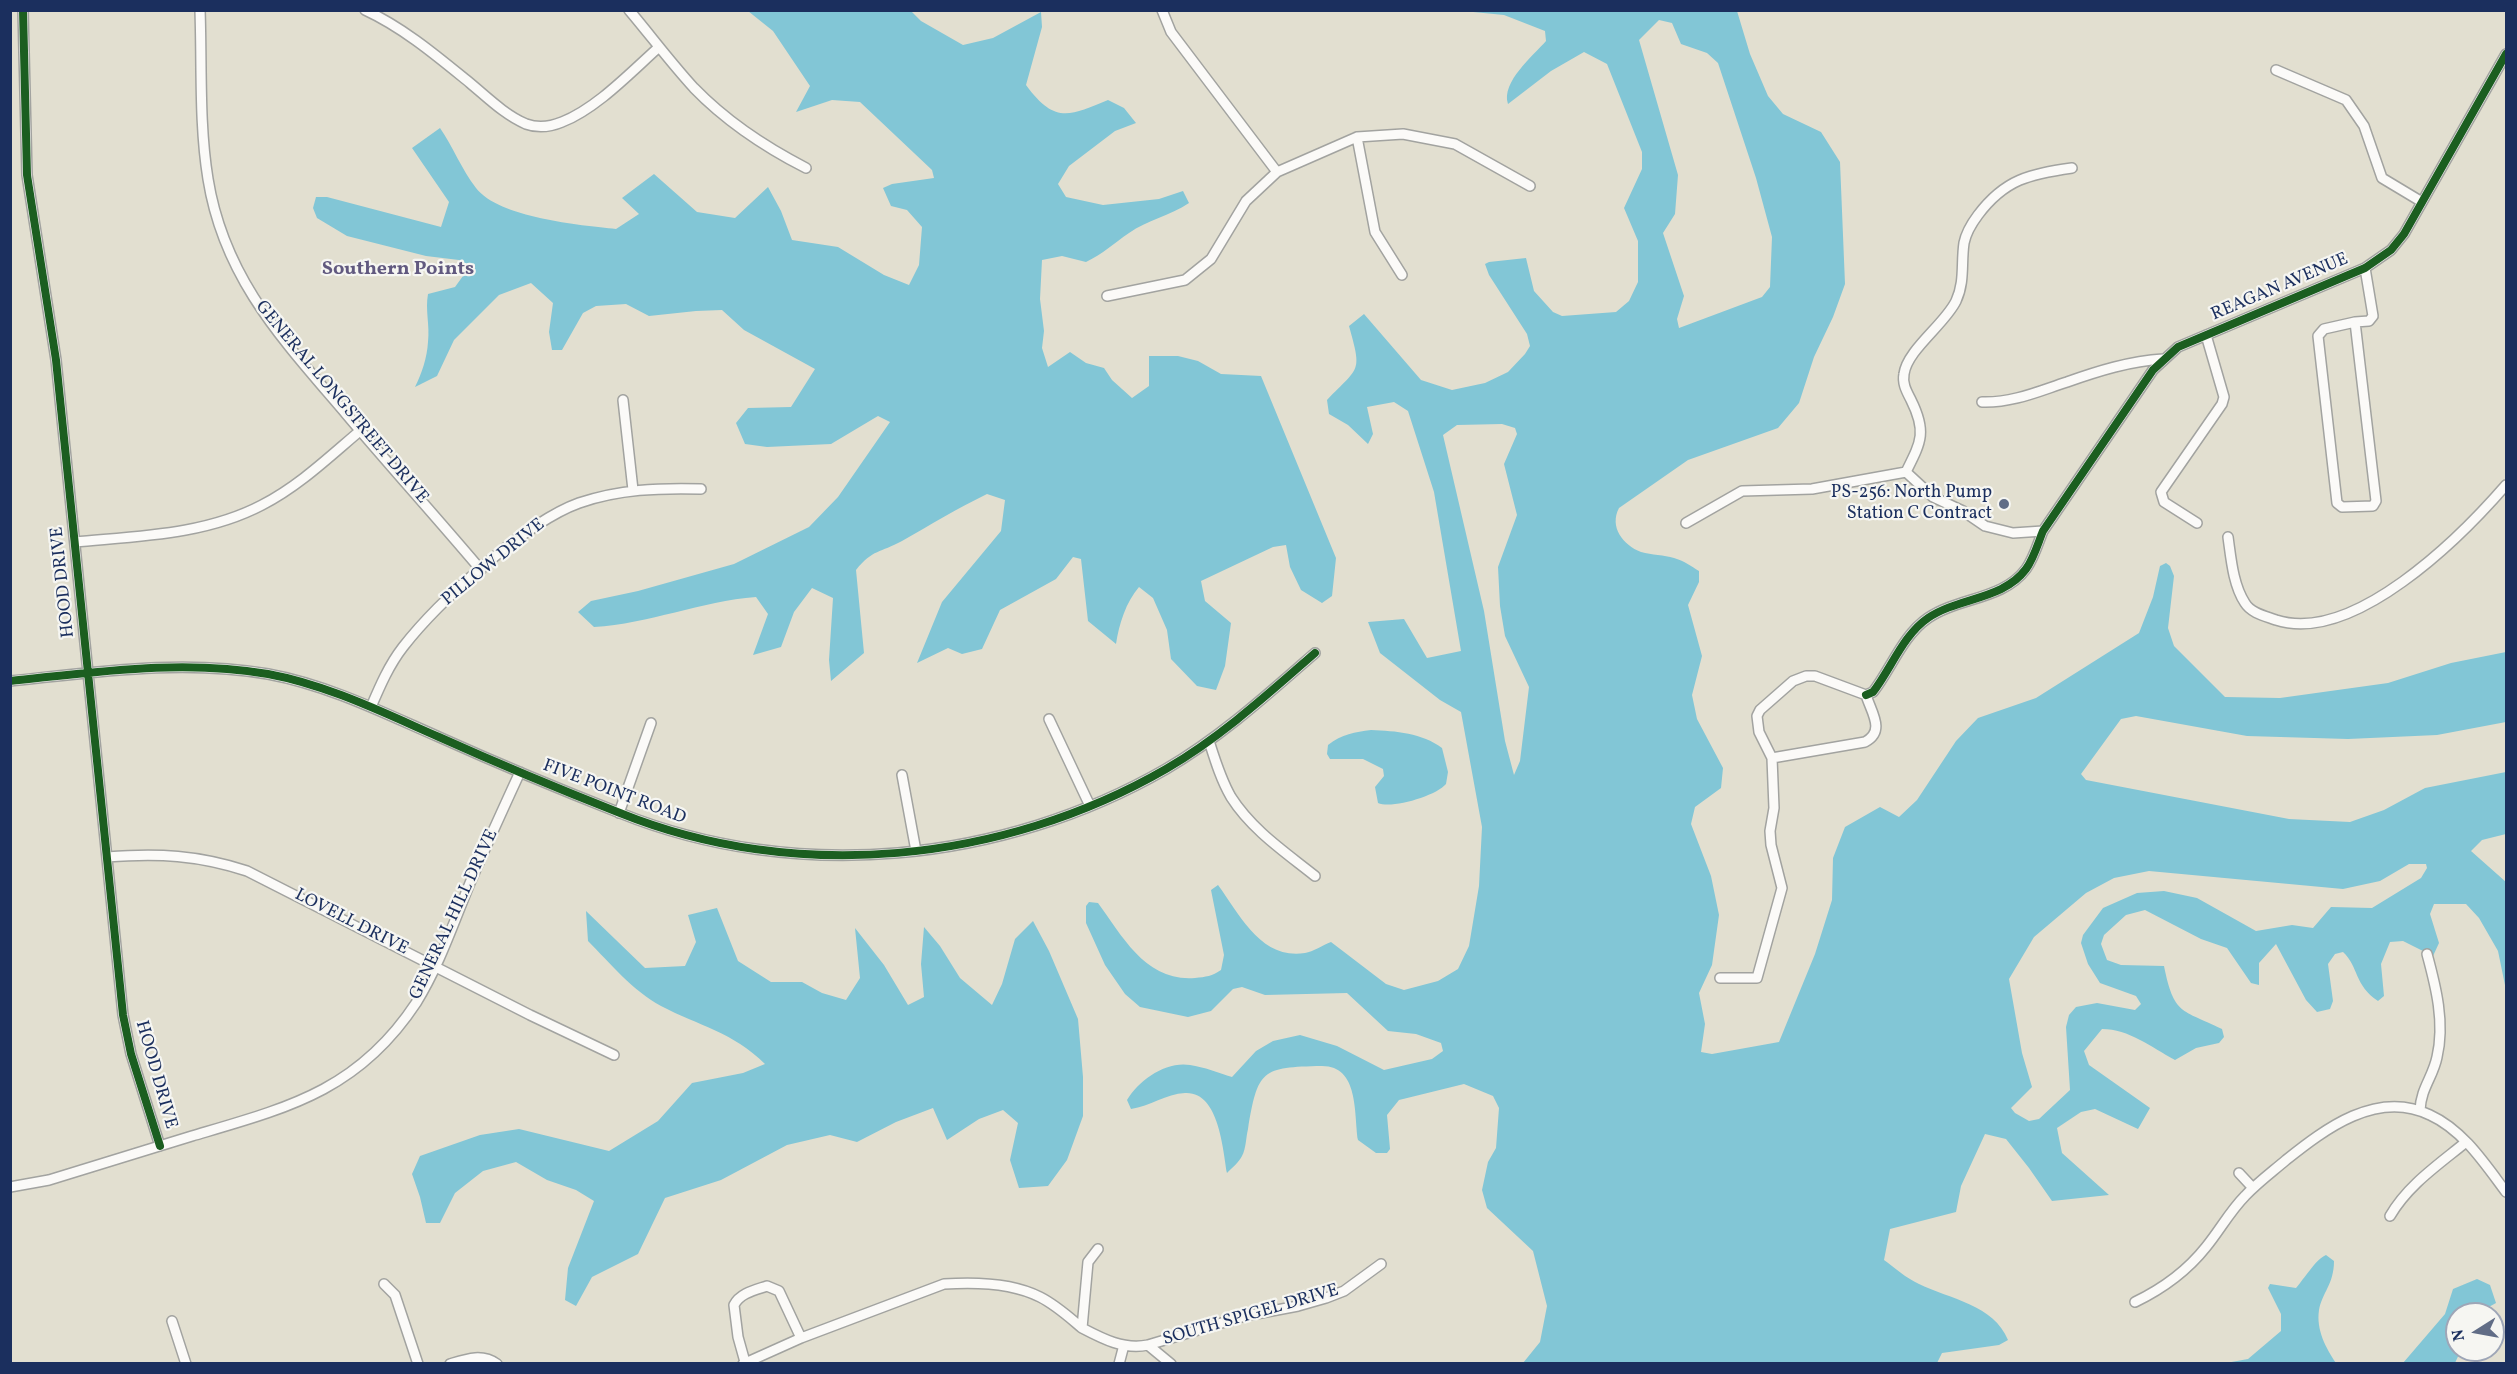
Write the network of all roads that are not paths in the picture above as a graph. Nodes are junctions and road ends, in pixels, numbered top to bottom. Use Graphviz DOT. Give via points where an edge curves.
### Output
graph roads {
  1 [pos="23,10"];
  2 [pos="201,10"];
  3 [pos="365,10"];
  4 [pos="628,10"];
  5 [pos="1162,10"];
  6 [pos="659,47"];
  7 [pos="2506,54"];
  8 [pos="2503,67"];
  9 [pos="2276,70"];
  10 [pos="1357,137"];
  11 [pos="806,168"];
  12 [pos="2072,168"];
  13 [pos="1277,172"];
  14 [pos="1530,186"];
  15 [pos="2422,202"];
  16 [pos="2365,268"];
  17 [pos="1402,275"];
  18 [pos="1107,296"];
  19 [pos="2355,322"];
  20 [pos="2206,335"];
  21 [pos="2163,359"];
  22 [pos="623,400"];
  23 [pos="1982,402"];
  24 [pos="361,430"];
  25 [pos="1906,472"];
  26 [pos="2506,485"];
  27 [pos="701,489"];
  28 [pos="633,490"];
  29 [pos="1686,523"];
  30 [pos="2197,523"];
  31 [pos="2043,531"];
  32 [pos="2228,537"];
  33 [pos="75,542"];
  34 [pos="481,570"];
  35 [pos="1315,653"];
  36 [pos="88,673"];
  37 [pos="10,681"];
  38 [pos="1866,695"];
  39 [pos="371,707"];
  40 [pos="1049,720"];
  41 [pos="651,723"];
  42 [pos="1209,741"];
  43 [pos="1773,758"];
  44 [pos="520,772"];
  45 [pos="902,775"];
  46 [pos="1090,806"];
  47 [pos="619,813"];
  48 [pos="916,851"];
  49 [pos="107,856"];
  50 [pos="1315,876"];
  51 [pos="2427,954"];
  52 [pos="435,967"];
  53 [pos="1719,978"];
  54 [pos="614,1055"];
  55 [pos="2420,1110"];
  56 [pos="2466,1142"];
  57 [pos="160,1146"];
  58 [pos="2239,1173"];
  59 [pos="10,1187"];
  60 [pos="2253,1188"];
  61 [pos="2506,1192"];
  62 [pos="2390,1216"];
  63 [pos="1098,1249"];
  64 [pos="1381,1264"];
  65 [pos="384,1284"];
  66 [pos="2135,1302"];
  67 [pos="172,1321"];
  68 [pos="1082,1328"];
  69 [pos="801,1338"];
  70 [pos="1124,1346"];
  71 [pos="1148,1346"];
  72 [pos="744,1363"];
  73 [pos="186,1364"];
  74 [pos="418,1364"];
  75 [pos="450,1364"];
  76 [pos="497,1364"];
  77 [pos="1119,1364"];
  78 [pos="1171,1364"];
  1 -- 33 [label="street, HOOD DRIVE" via="27,175 56,360"];
  2 -- 24 [label="street, GENERAL LONGSTREET DRIVE" via="208,181 231,258 254,301 281,337"];
  3 -- 6 [label="street" via="434,54 498,107 535,126 547,127 576,116"];
  4 -- 6 [label="street"];
  5 -- 13 [label="street" via="1171,32"];
  6 -- 11 [label="street" via="733,123"];
  7 -- 8 [label="street, REAGAN AVENUE"];
  8 -- 15 [label="street, REAGAN AVENUE"];
  9 -- 15 [label="street" via="2346,100 2364,126 2382,178"];
  10 -- 13 [label="street"];
  10 -- 14 [label="street" via="1403,134 1455,144"];
  10 -- 17 [label="street" via="1375,232"];
  12 -- 25 [label="street" via="2034,173 2010,184 1986,204 1966,236 1964,274 1956,302 1909,360 1904,373 1906,390 1922,428"];
  13 -- 18 [label="street" via="1246,201 1211,259 1185,280"];
  15 -- 16 [label="street, REAGAN AVENUE" via="2391,250"];
  16 -- 19 [label="street" via="2373,316 2369,321"];
  16 -- 20 [label="street, REAGAN AVENUE"];
  19 -- 19 [label="street" via="2324,329 2318,336 2337,503 2342,507 2373,506 2376,501"];
  20 -- 21 [label="street, REAGAN AVENUE" via="2178,347"];
  20 -- 30 [label="street" via="2224,397 2162,492 2164,502"];
  21 -- 23 [label="street" via="2118,366 2020,399"];
  21 -- 31 [label="street, REAGAN AVENUE"];
  22 -- 28 [label="street"];
  24 -- 33 [label="street" via="286,492 238,517 180,531"];
  24 -- 34 [label="street, GENERAL LONGSTREET DRIVE"];
  25 -- 29 [label="street" via="1812,489 1742,491"];
  25 -- 31 [label="street" via="1933,497 1986,526 2013,533"];
  26 -- 32 [label="street" via="2422,568 2341,617 2306,624 2282,622 2246,605 2235,579"];
  27 -- 28 [label="street, PILLOW DRIVE"];
  28 -- 34 [label="street, PILLOW DRIVE" via="606,495 558,513"];
  31 -- 38 [label="street, REAGAN AVENUE" via="2032,559 2018,578 2002,589 1926,619 1873,692"];
  33 -- 36 [label="street, HOOD DRIVE"];
  34 -- 39 [label="street, PILLOW DRIVE" via="439,607 403,648"];
  35 -- 42 [label="street, FIVE POINT ROAD"];
  36 -- 37 [label="street, FIVE POINT ROAD"];
  36 -- 39 [label="street, FIVE POINT ROAD" via="173,666 240,670 296,681"];
  36 -- 49 [label="street, HOOD DRIVE"];
  38 -- 43 [label="street" via="1876,726 1871,739"];
  38 -- 43 [label="street" via="1815,676 1792,681 1757,716 1759,732"];
  39 -- 44 [label="street, FIVE POINT ROAD"];
  40 -- 46 [label="street"];
  41 -- 47 [label="street"];
  42 -- 46 [label="street, FIVE POINT ROAD" via="1166,769"];
  42 -- 50 [label="street" via="1226,787 1241,812"];
  43 -- 53 [label="street" via="1774,808 1770,831 1780,877 1780,898 1757,978"];
  44 -- 47 [label="street, FIVE POINT ROAD"];
  44 -- 52 [label="street, GENERAL HILL DRIVE"];
  45 -- 48 [label="street"];
  46 -- 48 [label="street, FIVE POINT ROAD" via="1001,837"];
  47 -- 48 [label="street, FIVE POINT ROAD" via="689,837 769,850 866,855"];
  49 -- 52 [label="street, LOVELL DRIVE" via="170,854 247,871"];
  49 -- 57 [label="street, HOOD DRIVE" via="125,1030"];
  51 -- 55 [label="street" via="2438,1005 2439,1042"];
  52 -- 54 [label="street, LOVELL DRIVE"];
  52 -- 57 [label="street, GENERAL HILL DRIVE" via="417,1002 381,1047 340,1080 294,1105"];
  55 -- 56 [label="street"];
  55 -- 60 [label="street" via="2393,1108 2347,1118 2323,1130"];
  56 -- 61 [label="street"];
  56 -- 62 [label="street" via="2418,1181"];
  57 -- 59 [label="street, GENERAL HILL DRIVE" via="49,1180"];
  58 -- 60 [label="street"];
  60 -- 66 [label="street" via="2188,1268"];
  63 -- 68 [label="street" via="1088,1262"];
  64 -- 71 [label="street, SOUTH SPIGEL DRIVE" via="1344,1291 1326,1298 1245,1316"];
  65 -- 74 [label="street" via="395,1295"];
  67 -- 73 [label="street"];
  68 -- 69 [label="street, SOUTH SPIGEL DRIVE" via="1052,1305 1024,1291 961,1283 929,1288"];
  68 -- 70 [label="street, SOUTH SPIGEL DRIVE"];
  69 -- 72 [label="street, SOUTH SPIGEL DRIVE"];
  69 -- 72 [label="street" via="779,1291 767,1286 755,1290 740,1297 734,1305"];
  70 -- 71 [label="street, SOUTH SPIGEL DRIVE"];
  70 -- 77 [label="street"];
  71 -- 78 [label="street, SOUTH SPIGEL DRIVE"];
  75 -- 76 [label="street" via="476,1357"];
}
